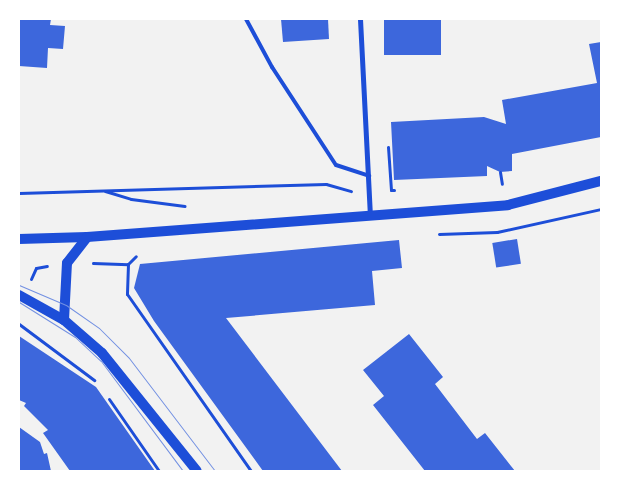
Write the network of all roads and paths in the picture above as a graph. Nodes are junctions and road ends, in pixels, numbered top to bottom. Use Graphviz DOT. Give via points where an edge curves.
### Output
graph roads {
  1 [pos="246,19"];
  2 [pos="360,19"];
  3 [pos="500,172"];
  4 [pos="369,176"];
  5 [pos="601,181"];
  6 [pos="512,184"];
  7 [pos="493,186"];
  8 [pos="502,186"];
  9 [pos="391,190"];
  10 [pos="400,190"];
  11 [pos="102,191"];
  12 [pos="351,192"];
  13 [pos="19,193"];
  14 [pos="192,208"];
  15 [pos="370,215"];
  16 [pos="87,237"];
  17 [pos="19,239"];
  18 [pos="128,264"];
  19 [pos="19,295"];
  20 [pos="64,320"];
  21 [pos="19,324"];
  22 [pos="98,383"];
  23 [pos="103,391"];
  24 [pos="159,471"];
  25 [pos="197,471"];
  26 [pos="251,471"];
  1 -- 4 [label="lane" via="272,67 336,166"];
  2 -- 4 [label="street"];
  3 -- 8 [label="path"];
  4 -- 15 [label="street"];
  5 -- 15 [label="main road" via="508,205"];
  6 -- 8 [label="path"];
  7 -- 8 [label="path"];
  9 -- 10 [label="path"];
  11 -- 12 [label="path" via="326,184"];
  11 -- 13 [label="path"];
  11 -- 14 [label="path"];
  15 -- 16 [label="main road"];
  16 -- 17 [label="main road"];
  16 -- 20 [label="main road" via="67,263"];
  18 -- 26 [label="path" via="127,294"];
  19 -- 20 [label="main road"];
  20 -- 25 [label="main road" via="102,353"];
  21 -- 22 [label="path"];
  23 -- 24 [label="path"];
}
